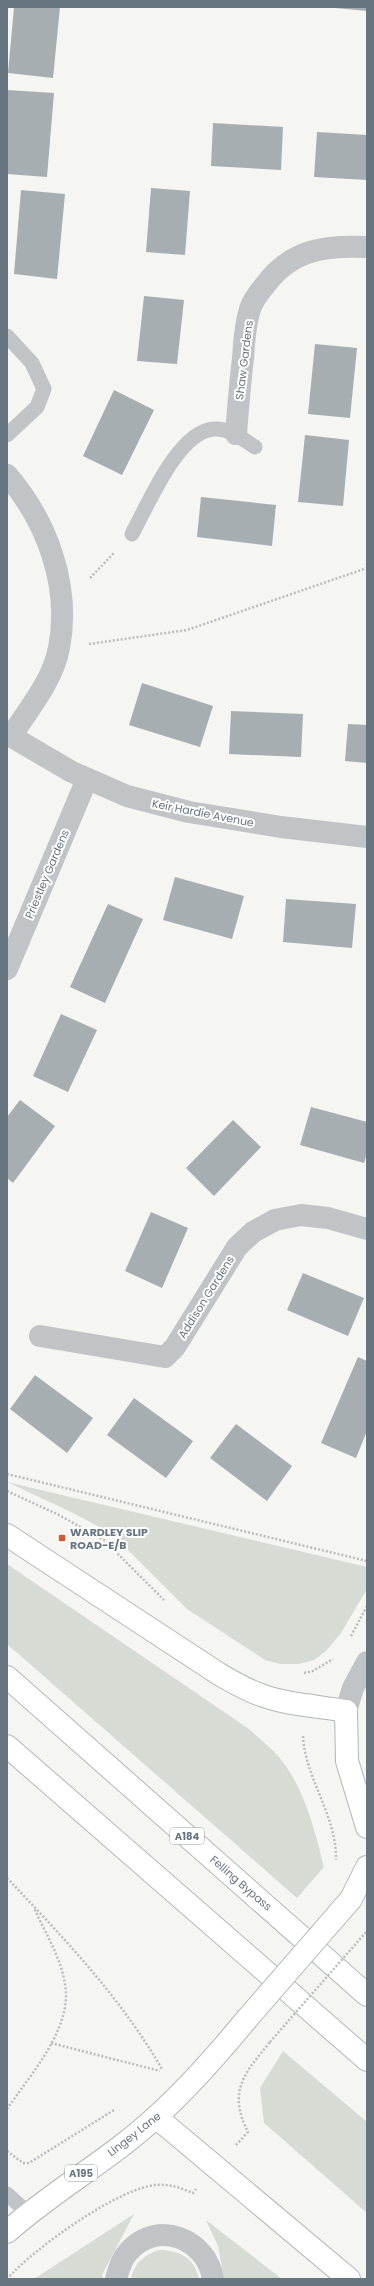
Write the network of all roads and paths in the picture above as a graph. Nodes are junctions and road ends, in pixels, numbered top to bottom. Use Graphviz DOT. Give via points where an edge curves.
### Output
graph roads {
  1 [pos="367,248"];
  2 [pos="7,336"];
  3 [pos="236,434"];
  4 [pos="7,435"];
  5 [pos="255,447"];
  6 [pos="7,475"];
  7 [pos="132,534"];
  8 [pos="367,568"];
  9 [pos="60,594"];
  10 [pos="59,649"];
  11 [pos="9,735"];
  12 [pos="88,779"];
  13 [pos="367,838"];
  14 [pos="7,969"];
  15 [pos="367,1229"];
  16 [pos="40,1336"];
  17 [pos="7,1474"];
  18 [pos="7,1490"];
  19 [pos="7,1535"];
  20 [pos="367,1562"];
  21 [pos="165,1601"];
  22 [pos="367,1606"];
  23 [pos="348,1641"];
  24 [pos="336,1656"];
  25 [pos="367,1662"];
  26 [pos="302,1673"];
  27 [pos="7,1677"];
  28 [pos="346,1711"];
  29 [pos="304,1742"];
  30 [pos="7,1746"];
  31 [pos="367,1827"];
  32 [pos="335,1862"];
  33 [pos="367,1867"];
  34 [pos="7,1878"];
  35 [pos="33,1905"];
  36 [pos="367,1931"];
  37 [pos="367,1994"];
  38 [pos="51,2043"];
  39 [pos="367,2060"];
  40 [pos="168,2065"];
  41 [pos="163,2071"];
  42 [pos="158,2076"];
  43 [pos="119,2107"];
  44 [pos="7,2109"];
  45 [pos="156,2117"];
  46 [pos="248,2132"];
  47 [pos="7,2151"];
  48 [pos="192,2193"];
  49 [pos="7,2194"];
  50 [pos="28,2213"];
  51 [pos="7,2232"];
  52 [pos="7,2279"];
  53 [pos="116,2279"];
  54 [pos="213,2279"];
  55 [pos="349,2279"];
  1 -- 3 [label="street, Shaw Gardens" via="340,246 300,254 284,264 260,292 250,309 245,329"];
  2 -- 4 [label="lane" via="32,363 44,389 37,407"];
  3 -- 5 [label="lane"];
  3 -- 7 [label="lane" via="214,429 192,437 175,456"];
  6 -- 9 [label="street" via="20,490 39,521 54,557"];
  7 -- 9 [label="path" via="86,583"];
  8 -- 10 [label="path" via="188,630"];
  9 -- 10 [label="street" via="62,623"];
  10 -- 11 [label="street" via="48,680"];
  11 -- 12 [label="street, Keir Hardie Avenue"];
  12 -- 13 [label="street, Keir Hardie Avenue" via="127,796 189,812"];
  12 -- 14 [label="street, Priestley Gardens"];
  15 -- 16 [label="street, Addison Gardens" via="328,1218 301,1215 275,1220 253,1232 237,1247 175,1347 165,1357"];
  17 -- 20 [label="path"];
  18 -- 21 [label="path" via="58,1514 104,1540"];
  19 -- 28 [label="main road" via="242,1687 285,1702"];
  22 -- 23 [label="path"];
  24 -- 26 [label="path" via="322,1666"];
  25 -- 28 [label="street" via="353,1688"];
  27 -- 37 [label="main road, Felling Bypass / A184"];
  28 -- 31 [label="main road" via="347,1761"];
  29 -- 32 [label="path" via="306,1755 328,1818"];
  30 -- 39 [label="main road"];
  33 -- 45 [label="main road, Lingey Lane / A195, bridge" via="351,1899 210,2063"];
  34 -- 35 [label="path"];
  35 -- 38 [label="path" via="65,1983 67,1998 65,2012"];
  35 -- 41 [label="path" via="103,1985 146,2041"];
  36 -- 46 [label="path, bridge" via="247,2071 239,2088 239,2108"];
  38 -- 41 [label="path"];
  38 -- 44 [label="path"];
  40 -- 41 [label="path"];
  41 -- 42 [label="path"];
  43 -- 47 [label="path" via="29,2163 23,2163"];
  45 -- 50 [label="main road, Lingey Lane / A195"];
  45 -- 55 [label="main road"];
  48 -- 52 [label="path" via="178,2187 157,2185 136,2189 115,2198 41,2248"];
  49 -- 50 [label="lane"];
  50 -- 51 [label="main road, Lingey Lane / A195"];
  53 -- 54 [label="street" via="120,2264 129,2251 141,2242 174,2236 190,2242 203,2253 212,2268"];
}
